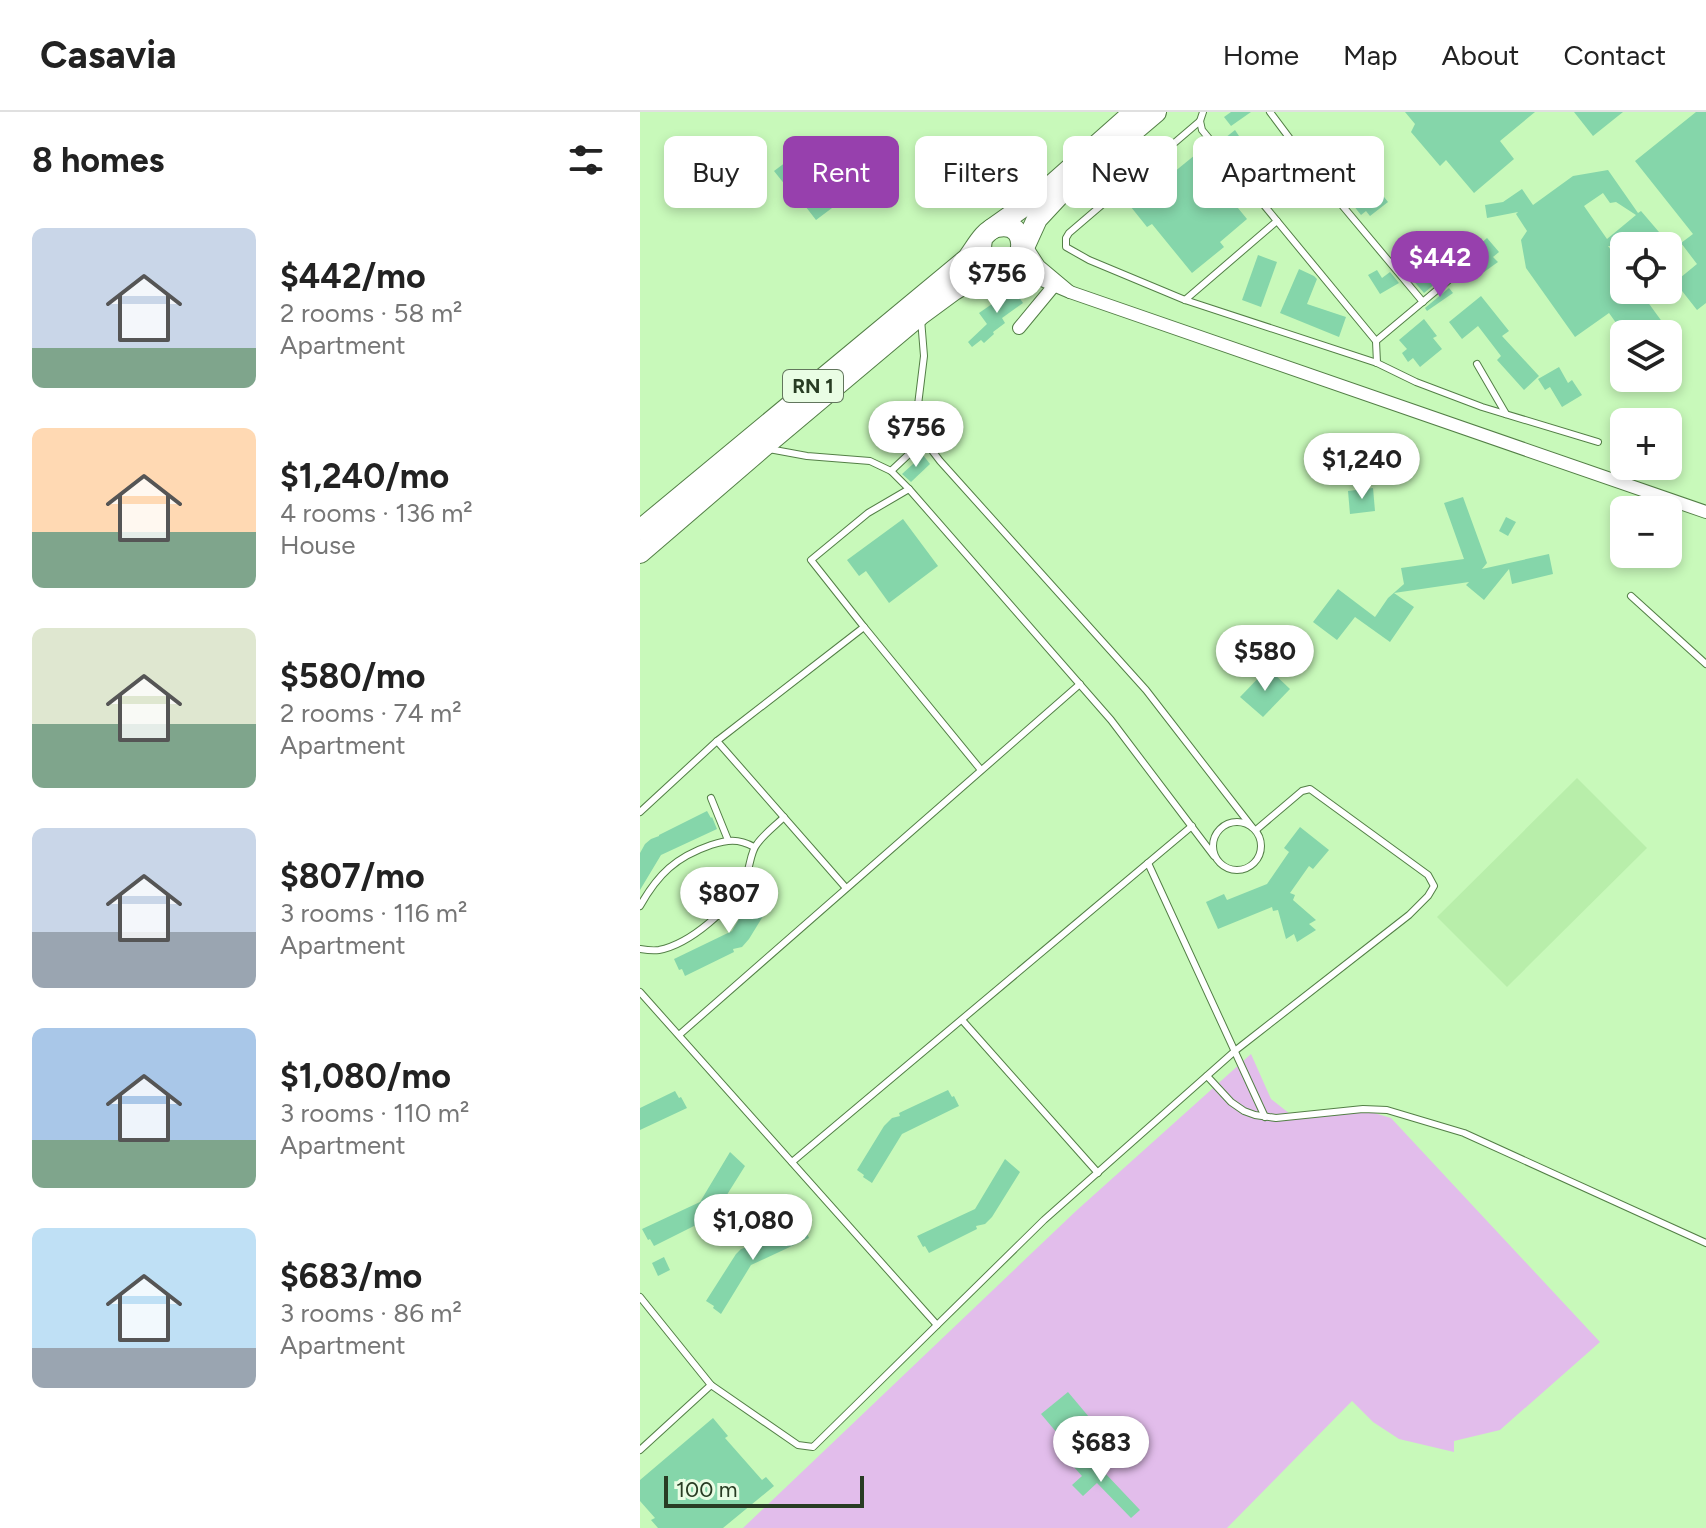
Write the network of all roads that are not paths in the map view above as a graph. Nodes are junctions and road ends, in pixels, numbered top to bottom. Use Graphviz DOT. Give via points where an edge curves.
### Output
graph roads {
  1 [pos="1134,112"];
  2 [pos="1156,112"];
  3 [pos="1203,112"];
  4 [pos="1270,112"];
  5 [pos="1200,121"];
  6 [pos="1277,221"];
  7 [pos="987,235"];
  8 [pos="1014,256"];
  9 [pos="1468,264"];
  10 [pos="1055,283"];
  11 [pos="1185,300"];
  12 [pos="1423,302"];
  13 [pos="920,315"];
  14 [pos="1019,328"];
  15 [pos="1376,341"];
  16 [pos="1377,363"];
  17 [pos="1477,364"];
  18 [pos="1506,414"];
  19 [pos="924,440"];
  20 [pos="1598,442"];
  21 [pos="762,448"];
  22 [pos="891,471"];
  23 [pos="909,489"];
  24 [pos="1706,512"];
  25 [pos="640,530"];
  26 [pos="640,553"];
  27 [pos="1631,596"];
  28 [pos="864,627"];
  29 [pos="1706,664"];
  30 [pos="1080,684"];
  31 [pos="717,741"];
  32 [pos="981,770"];
  33 [pos="711,798"];
  34 [pos="640,812"];
  35 [pos="784,817"];
  36 [pos="1192,826"];
  37 [pos="1254,828"];
  38 [pos="728,840"];
  39 [pos="754,847"];
  40 [pos="1214,856"];
  41 [pos="1148,863"];
  42 [pos="846,888"];
  43 [pos="640,906"];
  44 [pos="640,949"];
  45 [pos="640,992"];
  46 [pos="962,1020"];
  47 [pos="679,1035"];
  48 [pos="1236,1050"];
  49 [pos="1207,1076"];
  50 [pos="1265,1117"];
  51 [pos="792,1162"];
  52 [pos="1098,1173"];
  53 [pos="1706,1243"];
  54 [pos="640,1297"];
  55 [pos="937,1325"];
  56 [pos="711,1385"];
  57 [pos="640,1450"];
  1 -- 7 [label="main road, RN 1"];
  2 -- 8 [label="main road" via="1064,190 1037,219"];
  3 -- 5 [label="lane"];
  4 -- 12 [label="lane"];
  5 -- 6 [label="lane"];
  5 -- 11 [label="lane" via="1066,238 1071,251"];
  6 -- 11 [label="lane"];
  6 -- 15 [label="lane"];
  7 -- 8 [label="main road" via="1011,229"];
  7 -- 8 [label="main road" via="982,253 989,264"];
  7 -- 25 [label="main road, RN 1" via="967,259"];
  8 -- 10 [label="street" via="1039,266"];
  8 -- 10 [label="street" via="1030,275"];
  8 -- 13 [label="main road, RN 1"];
  9 -- 12 [label="lane"];
  10 -- 14 [label="street"];
  10 -- 24 [label="street"];
  11 -- 16 [label="lane"];
  12 -- 15 [label="lane"];
  13 -- 19 [label="lane" via="924,356 918,405"];
  13 -- 21 [label="main road, RN 1"];
  15 -- 16 [label="lane"];
  16 -- 18 [label="lane"];
  17 -- 18 [label="lane"];
  18 -- 20 [label="lane"];
  19 -- 22 [label="lane"];
  19 -- 37 [label="lane" via="1146,690"];
  21 -- 22 [label="lane" via="870,461"];
  21 -- 26 [label="main road, RN 1"];
  22 -- 23 [label="lane"];
  23 -- 28 [label="lane" via="868,513 811,560"];
  23 -- 30 [label="lane"];
  27 -- 29 [label="lane"];
  28 -- 31 [label="lane"];
  28 -- 32 [label="lane"];
  30 -- 32 [label="lane"];
  30 -- 36 [label="lane"];
  31 -- 34 [label="lane"];
  31 -- 35 [label="lane"];
  32 -- 42 [label="lane"];
  33 -- 38 [label="lane"];
  35 -- 39 [label="lane"];
  35 -- 42 [label="lane"];
  36 -- 40 [label="lane"];
  36 -- 41 [label="lane"];
  37 -- 40 [label="lane" via="1237,821 1222,826 1213,839"];
  37 -- 40 [label="lane" via="1261,851 1247,868 1232,870"];
  37 -- 48 [label="lane" via="1310,789 1428,875 1434,886 1409,915"];
  38 -- 39 [label="lane"];
  38 -- 43 [label="lane" via="673,863"];
  39 -- 44 [label="lane" via="744,881 718,914 677,944"];
  41 -- 46 [label="lane"];
  41 -- 48 [label="lane"];
  42 -- 47 [label="lane"];
  45 -- 47 [label="lane"];
  46 -- 51 [label="lane"];
  46 -- 52 [label="lane"];
  47 -- 51 [label="lane"];
  48 -- 49 [label="lane"];
  48 -- 50 [label="lane"];
  49 -- 50 [label="lane" via="1231,1102"];
  49 -- 52 [label="lane"];
  50 -- 53 [label="lane" via="1387,1110 1464,1133"];
  51 -- 55 [label="lane"];
  52 -- 55 [label="lane"];
  54 -- 56 [label="lane"];
  55 -- 56 [label="lane" via="813,1447 798,1445"];
  56 -- 57 [label="lane"];
}
